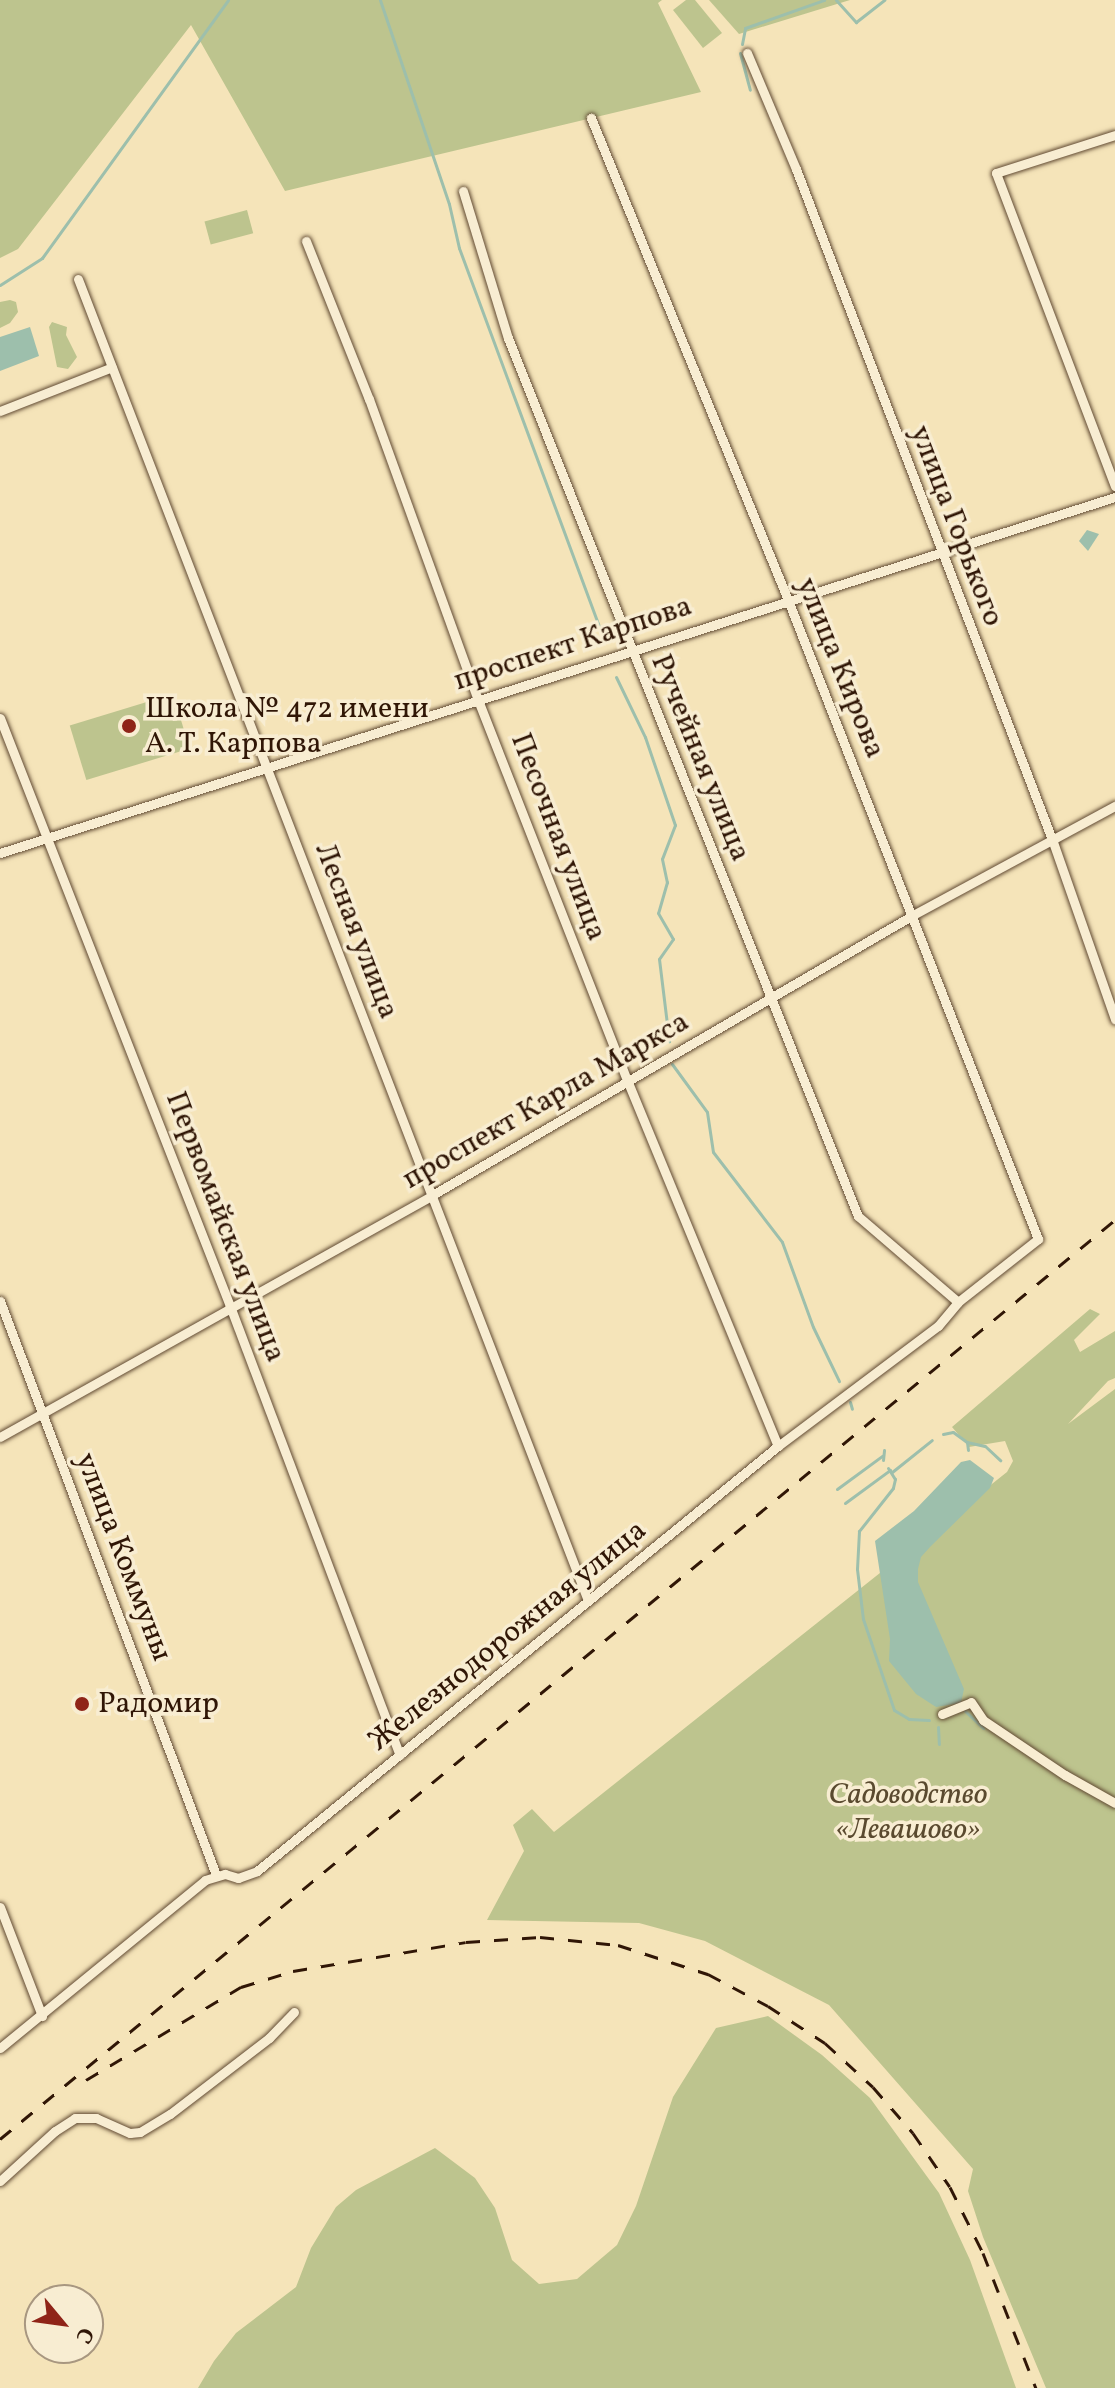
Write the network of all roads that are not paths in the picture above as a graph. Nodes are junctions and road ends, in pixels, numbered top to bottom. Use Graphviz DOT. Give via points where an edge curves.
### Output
graph roads {
  1 [pos="747,53"];
  2 [pos="591,118"];
  3 [pos="1115,135"];
  4 [pos="463,191"];
  5 [pos="306,241"];
  6 [pos="78,279"];
  7 [pos="112,367"];
  8 [pos="0,411"];
  9 [pos="1115,486"];
  10 [pos="1115,497"];
  11 [pos="940,552"];
  12 [pos="788,600"];
  13 [pos="631,651"];
  14 [pos="478,700"];
  15 [pos="0,718"];
  16 [pos="266,766"];
  17 [pos="1115,806"];
  18 [pos="47,838"];
  19 [pos="1053,842"];
  20 [pos="0,853"];
  21 [pos="913,915"];
  22 [pos="1112,995"];
  23 [pos="772,999"];
  24 [pos="1115,1019"];
  25 [pos="627,1080"];
  26 [pos="434,1194"];
  27 [pos="1038,1239"];
  28 [pos="0,1301"];
  29 [pos="958,1302"];
  30 [pos="230,1306"];
  31 [pos="43,1413"];
  32 [pos="0,1437"];
  33 [pos="778,1446"];
  34 [pos="588,1601"];
  35 [pos="942,1714"];
  36 [pos="400,1755"];
  37 [pos="1115,1803"];
  38 [pos="216,1875"];
  39 [pos="0,1907"];
  40 [pos="294,2012"];
  41 [pos="42,2016"];
  42 [pos="0,2048"];
  43 [pos="0,2181"];
  1 -- 11 [label="street, улица Горького"];
  2 -- 12 [label="street, улица Кирова"];
  3 -- 9 [label="street" via="996,173"];
  4 -- 13 [label="street, Ручейная улица" via="508,338"];
  5 -- 14 [label="street, Песочная улица"];
  6 -- 7 [label="street, Лесная улица"];
  7 -- 8 [label="street"];
  7 -- 16 [label="street, Лесная улица"];
  10 -- 11 [label="street, проспект Карпова"];
  11 -- 12 [label="street, проспект Карпова"];
  11 -- 19 [label="street, улица Горького"];
  12 -- 13 [label="street, проспект Карпова"];
  12 -- 21 [label="street, улица Кирова"];
  13 -- 14 [label="street, проспект Карпова"];
  13 -- 23 [label="street, Ручейная улица"];
  14 -- 16 [label="street, проспект Карпова"];
  14 -- 25 [label="street, Песочная улица"];
  15 -- 18 [label="street, Первомайская улица"];
  16 -- 18 [label="street, проспект Карпова"];
  16 -- 26 [label="street, Лесная улица"];
  17 -- 19 [label="street, проспект Карла Маркса"];
  18 -- 20 [label="street, проспект Карпова"];
  18 -- 30 [label="street, Первомайская улица"];
  19 -- 21 [label="street, проспект Карла Маркса"];
  19 -- 22 [label="street, улица Горького"];
  21 -- 23 [label="street, проспект Карла Маркса"];
  21 -- 27 [label="street, улица Кирова"];
  22 -- 24 [label="street, улица Горького"];
  23 -- 25 [label="street, проспект Карла Маркса"];
  23 -- 29 [label="street, Ручейная улица" via="858,1216"];
  25 -- 26 [label="street, проспект Карла Маркса"];
  25 -- 33 [label="street, Песочная улица"];
  26 -- 30 [label="street, проспект Карла Маркса"];
  26 -- 34 [label="street, Лесная улица"];
  27 -- 29 [label="street, Железнодорожная улица"];
  28 -- 31 [label="street, улица Коммуны"];
  29 -- 33 [label="street, Железнодорожная улица" via="938,1326"];
  30 -- 31 [label="street, проспект Карла Маркса"];
  30 -- 36 [label="street, Первомайская улица"];
  31 -- 32 [label="street, проспект Карла Маркса"];
  31 -- 38 [label="street, улица Коммуны"];
  33 -- 34 [label="street, Железнодорожная улица"];
  34 -- 36 [label="street, Железнодорожная улица"];
  35 -- 37 [label="street" via="971,1702 983,1720"];
  36 -- 38 [label="street, Железнодорожная улица" via="257,1871 238,1878"];
  38 -- 41 [label="street"];
  39 -- 41 [label="street"];
  40 -- 43 [label="street" via="269,2038 140,2132 96,2118 75,2118"];
  41 -- 42 [label="street"];
}
